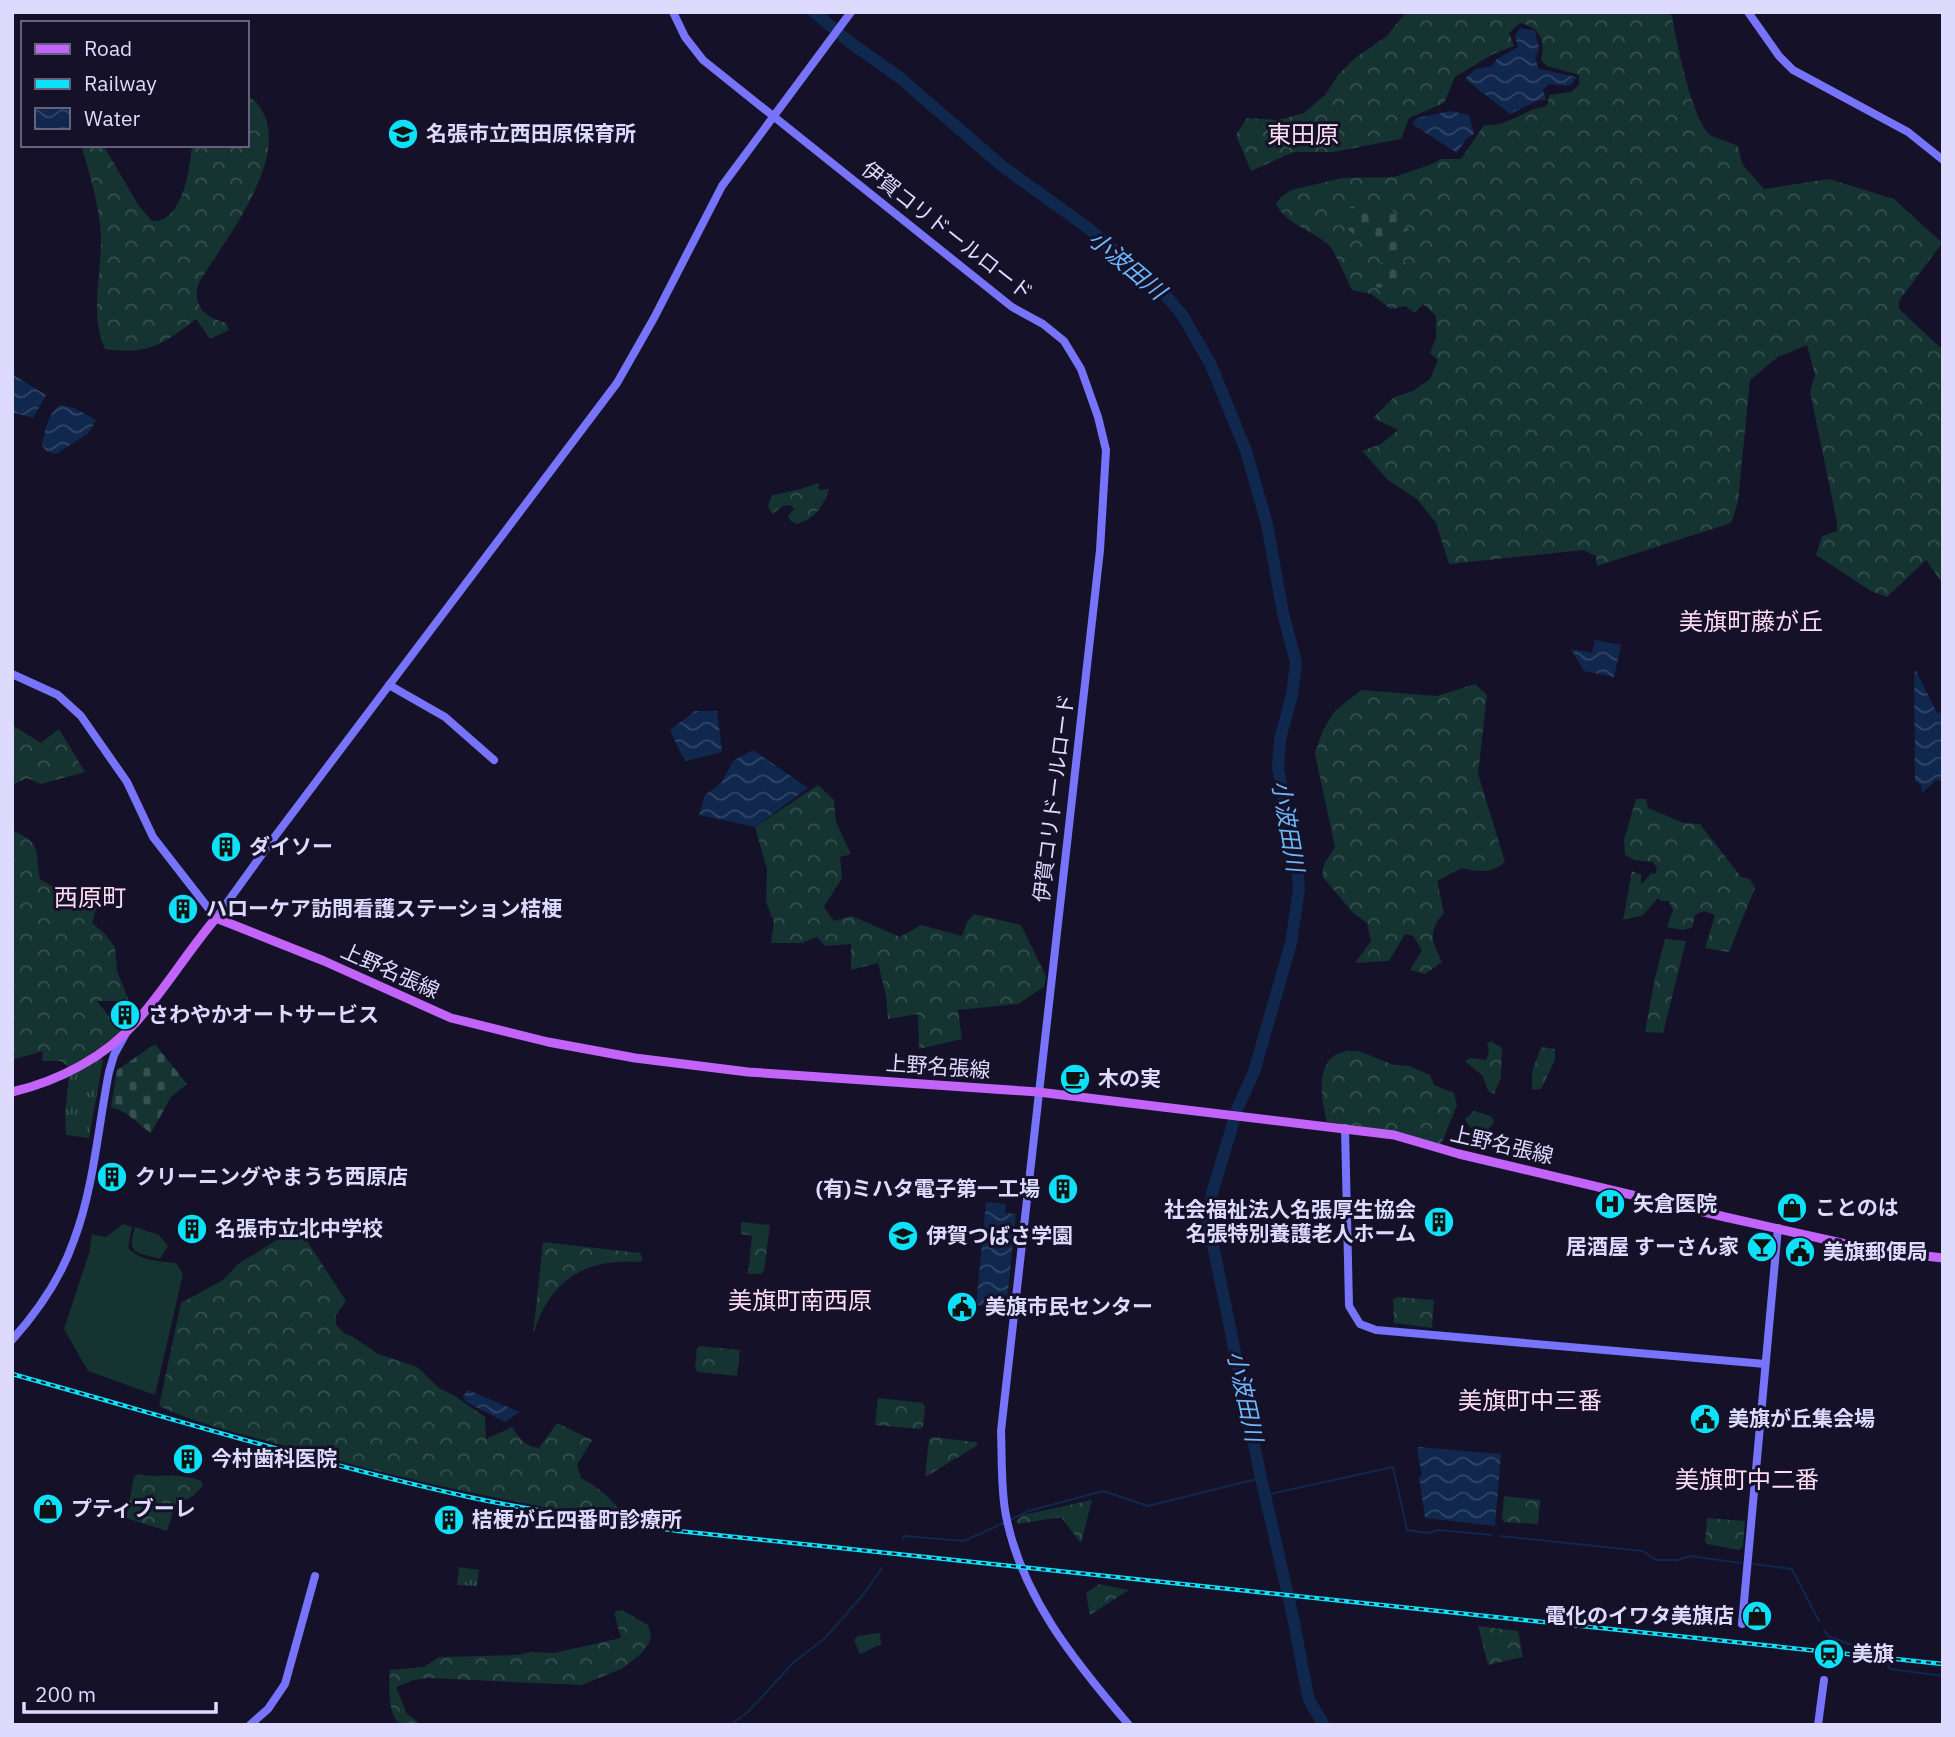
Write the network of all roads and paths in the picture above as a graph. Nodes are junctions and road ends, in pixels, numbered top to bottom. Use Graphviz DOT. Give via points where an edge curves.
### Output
graph roads {
  1 [pos="673,12"];
  2 [pos="850,12"];
  3 [pos="1748,12"];
  4 [pos="774,117"];
  5 [pos="1943,160"];
  6 [pos="12,674"];
  7 [pos="389,684"];
  8 [pos="494,760"];
  9 [pos="216,918"];
  10 [pos="128,1030"];
  11 [pos="12,1092"];
  12 [pos="1038,1092"];
  13 [pos="1345,1128"];
  14 [pos="1778,1228"];
  15 [pos="1943,1258"];
  16 [pos="12,1340"];
  17 [pos="1765,1364"];
  18 [pos="315,1576"];
  19 [pos="1742,1624"];
  20 [pos="1824,1679"];
  21 [pos="250,1725"];
  22 [pos="1129,1725"];
  23 [pos="1818,1725"];
  1 -- 4 [label="street, 伊賀コリドールロード" via="703,60"];
  2 -- 4 [label="street"];
  3 -- 5 [label="street" via="1793,70 1908,132"];
  4 -- 7 [label="street" via="722,186 617,383"];
  4 -- 12 [label="street, 伊賀コリドールロード" via="1012,307 1064,341 1081,369 1104,436 1107,462 1100,550"];
  6 -- 9 [label="street" via="58,695 81,716 127,782 153,837"];
  7 -- 8 [label="street" via="444,717"];
  7 -- 9 [label="street"];
  9 -- 10 [label="main road"];
  9 -- 12 [label="main road, 上野名張線" via="452,1018 548,1042 748,1072"];
  10 -- 11 [label="main road" via="66,1073"];
  10 -- 16 [label="street" via="109,1072 76,1237 54,1284"];
  12 -- 13 [label="main road, 上野名張線"];
  12 -- 22 [label="street, 伊賀コリドールロード" via="1001,1431 1007,1520 1040,1608"];
  13 -- 14 [label="main road, 上野名張線" via="1394,1135"];
  13 -- 17 [label="street" via="1349,1306 1360,1324"];
  14 -- 15 [label="main road, 上野名張線" via="1873,1250"];
  14 -- 17 [label="street"];
  17 -- 19 [label="street"];
  18 -- 21 [label="street" via="285,1684"];
  20 -- 23 [label="street"];
}
